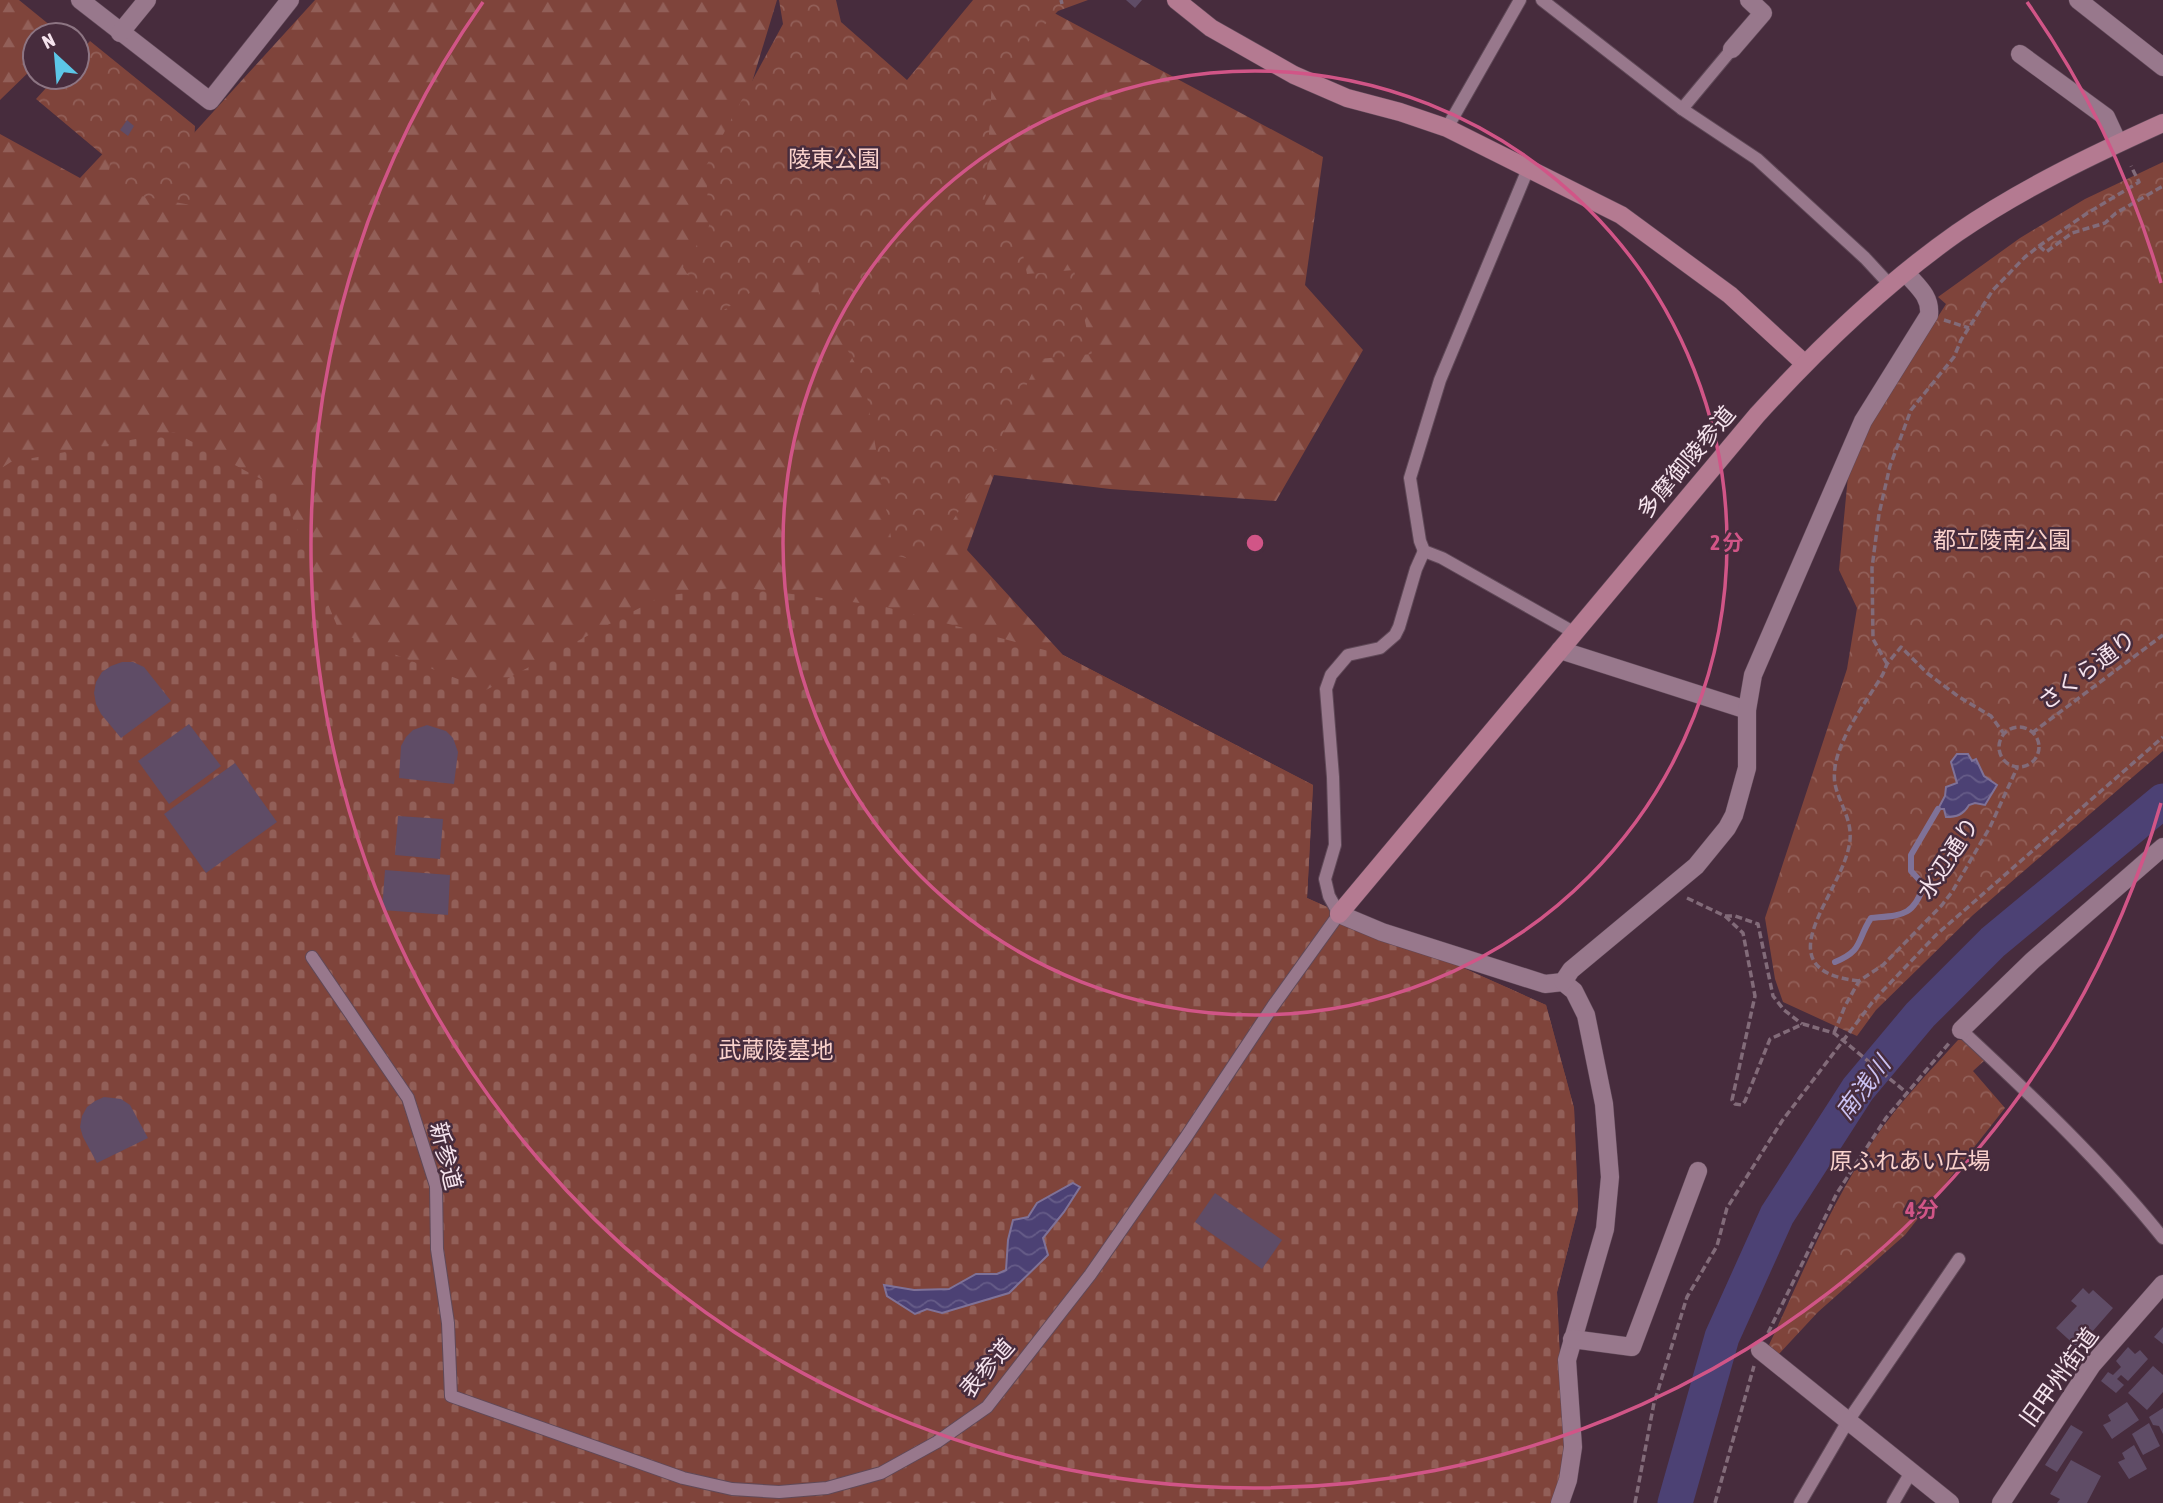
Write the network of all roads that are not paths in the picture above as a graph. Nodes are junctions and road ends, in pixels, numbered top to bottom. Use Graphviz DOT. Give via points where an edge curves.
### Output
graph roads {
  1 [pos="80,0"];
  2 [pos="147,0"];
  3 [pos="290,0"];
  4 [pos="1176,0"];
  5 [pos="1520,0"];
  6 [pos="1542,0"];
  7 [pos="1749,0"];
  8 [pos="2078,0"];
  9 [pos="120,33"];
  10 [pos="1732,49"];
  11 [pos="2020,54"];
  12 [pos="2163,67"];
  13 [pos="1682,109"];
  14 [pos="2163,123"];
  15 [pos="1447,128"];
  16 [pos="2118,143"];
  17 [pos="1528,169"];
  18 [pos="1906,273"];
  19 [pos="1889,285"];
  20 [pos="1804,363"];
  21 [pos="1424,551"];
  22 [pos="1575,632"];
  23 [pos="1560,650"];
  24 [pos="1747,710"];
  25 [pos="2163,847"];
  26 [pos="1335,921"];
  27 [pos="312,957"];
  28 [pos="1563,982"];
  29 [pos="1961,1030"];
  30 [pos="1698,1171"];
  31 [pos="2163,1238"];
  32 [pos="1959,1259"];
  33 [pos="2163,1284"];
  34 [pos="1572,1339"];
  35 [pos="1760,1350"];
  36 [pos="451,1396"];
  37 [pos="1848,1421"];
  38 [pos="1911,1472"];
  39 [pos="1560,1503"];
  40 [pos="1800,1503"];
  41 [pos="1893,1503"];
  42 [pos="1950,1503"];
  43 [pos="2001,1503"];
  1 -- 9 [label="street"];
  2 -- 9 [label="street"];
  3 -- 9 [label="street" via="210,101"];
  4 -- 15 [label="main road" via="1211,27 1294,75 1348,98"];
  5 -- 15 [label="lane"];
  6 -- 13 [label="lane"];
  7 -- 10 [label="street" via="1763,12"];
  8 -- 12 [label="street"];
  10 -- 13 [label="lane"];
  11 -- 16 [label="street" via="2106,117"];
  13 -- 19 [label="lane" via="1757,159"];
  14 -- 16 [label="main road, 多摩御陵参道"];
  15 -- 17 [label="main road"];
  16 -- 18 [label="main road, 多摩御陵参道" via="2008,201"];
  17 -- 20 [label="main road" via="1620,215 1730,295"];
  17 -- 21 [label="lane" via="1440,380 1413,465 1410,478"];
  18 -- 19 [label="main road, 多摩御陵参道"];
  18 -- 24 [label="street" via="1927,297 1929,315 1863,421 1753,675"];
  19 -- 20 [label="main road, 多摩御陵参道"];
  20 -- 22 [label="main road, 多摩御陵参道"];
  21 -- 22 [label="lane"];
  21 -- 26 [label="lane" via="1395,635 1380,648 1348,655 1326,689 1335,845 1325,879"];
  22 -- 23 [label="main road, 多摩御陵参道"];
  23 -- 24 [label="street"];
  23 -- 26 [label="main road, 多摩御陵参道"];
  24 -- 28 [label="street" via="1747,768 1734,816 1696,866 1571,970"];
  25 -- 29 [label="street"];
  26 -- 28 [label="street" via="1545,984"];
  26 -- 36 [label="lane, 表参道" via="1090,1275 987,1407 881,1473 827,1488 732,1489 683,1478"];
  27 -- 36 [label="lane, 新参道" via="408,1098 436,1186"];
  28 -- 34 [label="street" via="1574,991 1586,1016 1610,1160 1605,1229"];
  29 -- 31 [label="lane" via="2031,1094"];
  30 -- 34 [label="street" via="1632,1347"];
  32 -- 37 [label="lane"];
  33 -- 43 [label="street, 旧甲州街道" via="2092,1365"];
  34 -- 39 [label="street" via="1567,1373 1573,1447"];
  35 -- 37 [label="street"];
  37 -- 38 [label="street"];
  37 -- 40 [label="lane"];
  38 -- 41 [label="lane"];
  38 -- 42 [label="street"];
}
